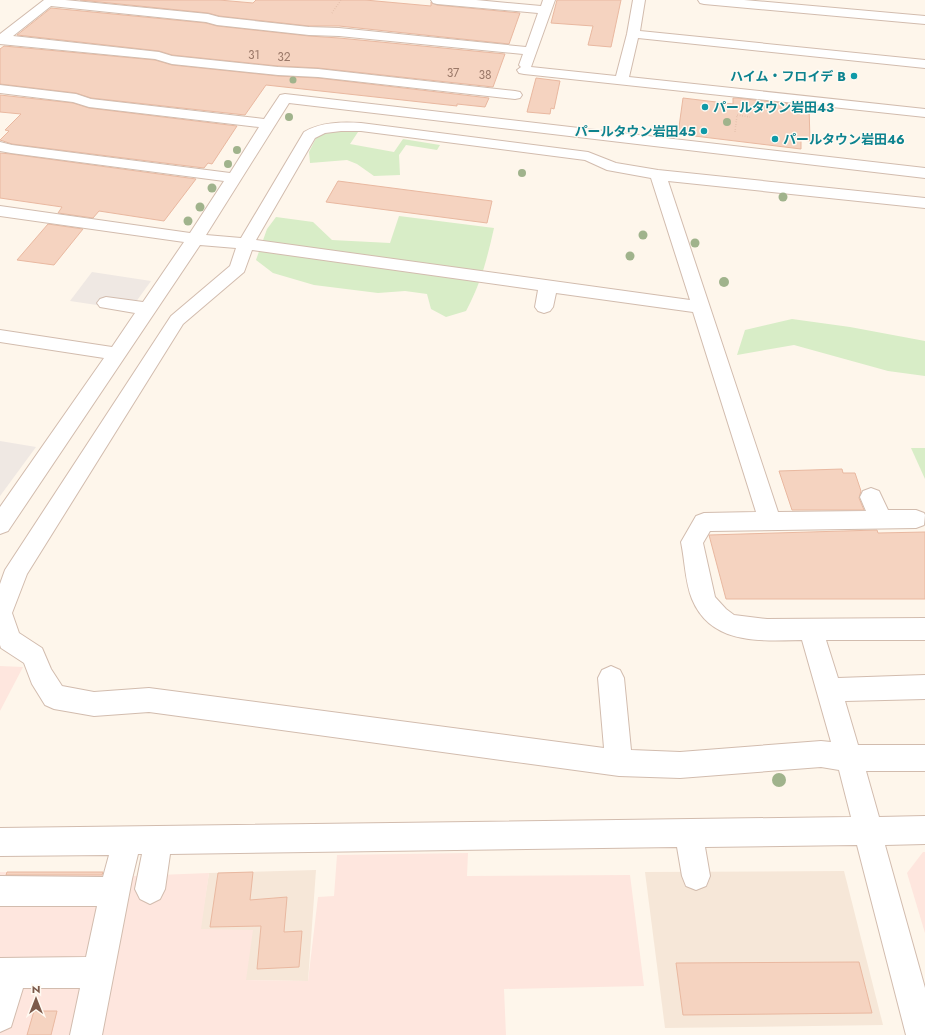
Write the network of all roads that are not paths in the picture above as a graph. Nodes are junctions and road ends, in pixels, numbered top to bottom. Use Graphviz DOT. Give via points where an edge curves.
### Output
graph roads {
  1 [pos="437,0"];
  2 [pos="639,0"];
  3 [pos="704,0"];
  4 [pos="50,1"];
  5 [pos="547,5"];
  6 [pos="925,20"];
  7 [pos="633,34"];
  8 [pos="1,39"];
  9 [pos="530,51"];
  10 [pos="925,64"];
  11 [pos="524,70"];
  12 [pos="621,80"];
  13 [pos="0,89"];
  14 [pos="511,110"];
  15 [pos="925,113"];
  16 [pos="268,124"];
  17 [pos="0,146"];
  18 [pos="925,173"];
  19 [pos="658,175"];
  20 [pos="234,178"];
  21 [pos="925,203"];
  22 [pos="0,211"];
  23 [pos="195,239"];
  24 [pos="246,244"];
  25 [pos="548,286"];
  26 [pos="106,303"];
  27 [pos="544,307"];
  28 [pos="699,307"];
  29 [pos="147,309"];
  30 [pos="0,336"];
  31 [pos="117,354"];
  32 [pos="871,497"];
  33 [pos="881,519"];
  34 [pos="916,519"];
  35 [pos="770,521"];
  36 [pos="0,525"];
  37 [pos="811,629"];
  38 [pos="925,629"];
  39 [pos="611,678"];
  40 [pos="925,687"];
  41 [pos="829,690"];
  42 [pos="849,758"];
  43 [pos="925,758"];
  44 [pos="619,763"];
  45 [pos="867,830"];
  46 [pos="925,830"];
  47 [pos="689,834"];
  48 [pos="127,840"];
  49 [pos="158,840"];
  50 [pos="0,842"];
  51 [pos="696,876"];
  52 [pos="150,889"];
  53 [pos="0,891"];
  54 [pos="115,892"];
  55 [pos="99,972"];
  56 [pos="6,973"];
  57 [pos="0,1016"];
  58 [pos="86,1035"];
  59 [pos="922,1035"];
  1 -- 5 [label="street"];
  2 -- 7 [label="street"];
  3 -- 6 [label="street"];
  4 -- 8 [label="street"];
  4 -- 9 [label="street" via="309,31"];
  5 -- 9 [label="street"];
  7 -- 10 [label="street"];
  7 -- 12 [label="street"];
  8 -- 14 [label="street" via="159,56 166,59 318,73"];
  9 -- 11 [label="street"];
  11 -- 12 [label="street"];
  11 -- 14 [label="street"];
  12 -- 15 [label="street" via="790,102"];
  13 -- 16 [label="street" via="76,98 89,103"];
  14 -- 16 [label="street" via="285,98"];
  14 -- 18 [label="street"];
  16 -- 20 [label="street"];
  17 -- 20 [label="street"];
  19 -- 21 [label="street"];
  19 -- 24 [label="street" via="612,167 588,156 361,127 315,130 309,135"];
  19 -- 28 [label="street"];
  20 -- 23 [label="street"];
  22 -- 23 [label="street"];
  23 -- 24 [label="street"];
  23 -- 29 [label="street"];
  24 -- 25 [label="street"];
  24 -- 44 [label="street" via="238,268 177,320 17,570 0,613 10,640 33,656 54,697 94,704 149,700"];
  25 -- 27 [label="street"];
  25 -- 28 [label="street"];
  26 -- 29 [label="street"];
  28 -- 35 [label="street"];
  29 -- 31 [label="street"];
  30 -- 31 [label="street"];
  31 -- 36 [label="street"];
  32 -- 33 [label="street"];
  33 -- 34 [label="street"];
  33 -- 35 [label="street"];
  35 -- 37 [label="street" via="704,522 692,542 705,602 724,622 745,628"];
  37 -- 38 [label="street"];
  37 -- 41 [label="street"];
  39 -- 44 [label="street"];
  40 -- 41 [label="street"];
  41 -- 42 [label="street"];
  42 -- 43 [label="street"];
  42 -- 44 [label="street" via="821,754 680,765"];
  42 -- 45 [label="street" via="864,809"];
  45 -- 46 [label="street"];
  45 -- 47 [label="street"];
  45 -- 59 [label="street"];
  47 -- 49 [label="street"];
  47 -- 51 [label="street"];
  48 -- 49 [label="street"];
  48 -- 50 [label="street"];
  48 -- 54 [label="street"];
  49 -- 52 [label="street"];
  53 -- 54 [label="street"];
  54 -- 55 [label="street"];
  55 -- 56 [label="street"];
  55 -- 58 [label="street"];
  56 -- 57 [label="street"];
}
